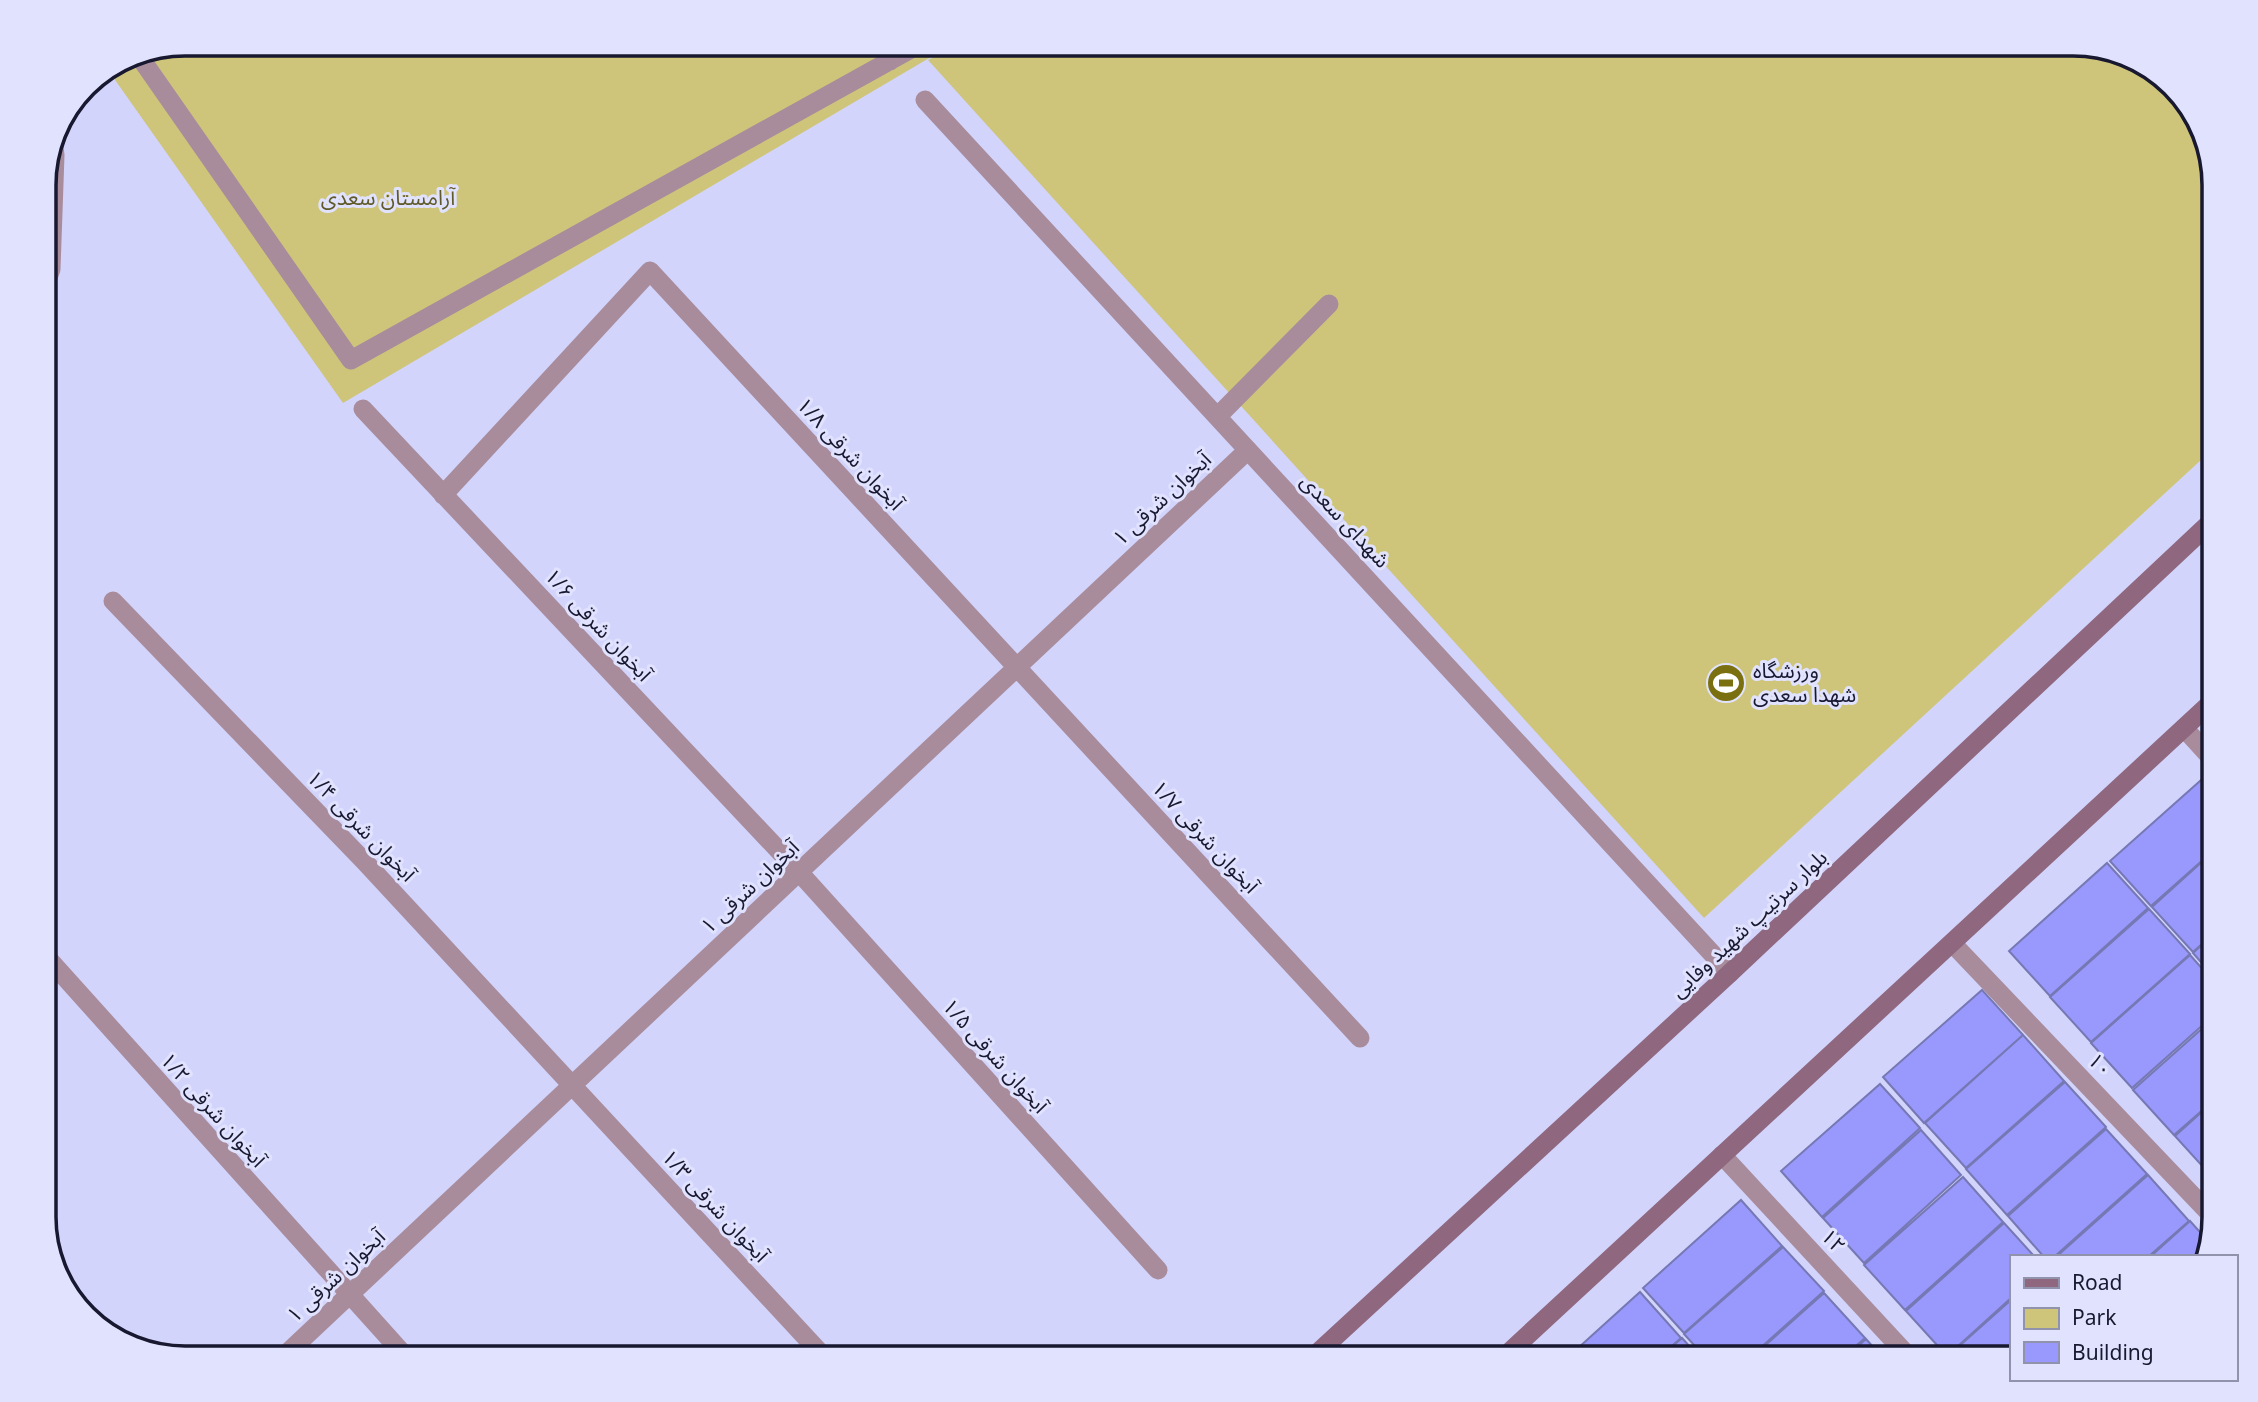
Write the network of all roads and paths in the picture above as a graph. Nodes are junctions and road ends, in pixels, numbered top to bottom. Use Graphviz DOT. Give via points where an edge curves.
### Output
graph roads {
  1 [pos="887,56"];
  2 [pos="899,56"];
  3 [pos="890,61"];
  4 [pos="144,63"];
  5 [pos="925,100"];
  6 [pos="1329,304"];
  7 [pos="363,409"];
  8 [pos="1218,416"];
  9 [pos="1248,450"];
  10 [pos="443,495"];
  11 [pos="2202,530"];
  12 [pos="113,601"];
  13 [pos="1017,667"];
  14 [pos="2202,711"];
  15 [pos="2184,728"];
  16 [pos="2202,748"];
  17 [pos="799,872"];
  18 [pos="1952,943"];
  19 [pos="56,968"];
  20 [pos="1730,973"];
  21 [pos="1360,1038"];
  22 [pos="572,1086"];
  23 [pos="1723,1155"];
  24 [pos="2202,1205"];
  25 [pos="1157,1270"];
  26 [pos="348,1296"];
  27 [pos="295,1346"];
  28 [pos="396,1346"];
  29 [pos="814,1346"];
  30 [pos="1325,1346"];
  31 [pos="1516,1346"];
  32 [pos="1899,1346"];
  1 -- 3 [label="street"];
  2 -- 3 [label="street"];
  3 -- 4 [label="street" via="351,360"];
  5 -- 8 [label="street, شهدای سعدی"];
  6 -- 8 [label="street"];
  7 -- 10 [label="street, آبخوان شرقی ۱/۶"];
  8 -- 9 [label="street, شهدای سعدی"];
  9 -- 13 [label="street, آبخوان شرقی ۱"];
  9 -- 20 [label="street, شهدای سعدی"];
  10 -- 13 [label="street, آبخوان شرقی ۱/۸" via="650,271"];
  10 -- 17 [label="street, آبخوان شرقی ۱/۶"];
  11 -- 20 [label="main road, بلوار سرتیپ شهید وفایی"];
  12 -- 22 [label="street, آبخوان شرقی ۱/۴" via="365,862"];
  13 -- 17 [label="street, آبخوان شرقی ۱"];
  13 -- 21 [label="street, آبخوان شرقی ۱/۷"];
  14 -- 15 [label="main road"];
  15 -- 16 [label="street"];
  15 -- 18 [label="main road"];
  17 -- 22 [label="street, آبخوان شرقی ۱"];
  17 -- 25 [label="street, آبخوان شرقی ۱/۵"];
  18 -- 23 [label="main road"];
  18 -- 24 [label="street, ۱۰"];
  19 -- 26 [label="street, آبخوان شرقی ۱/۲"];
  20 -- 30 [label="main road, بلوار سرتیپ شهید وفایی"];
  22 -- 26 [label="street, آبخوان شرقی ۱"];
  22 -- 29 [label="street, آبخوان شرقی ۱/۳"];
  23 -- 31 [label="main road"];
  23 -- 32 [label="street, ۱۲"];
  26 -- 27 [label="street, آبخوان شرقی ۱"];
  26 -- 28 [label="street, آبخوان شرقی ۱/۲"];
}
